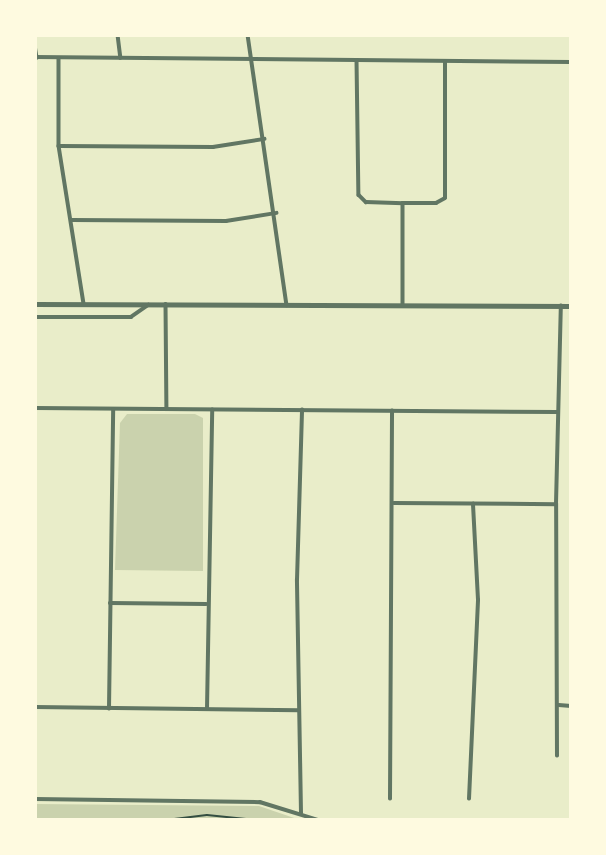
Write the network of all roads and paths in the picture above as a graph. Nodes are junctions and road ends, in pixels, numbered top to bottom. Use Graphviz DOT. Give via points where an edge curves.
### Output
graph roads {
  1 [pos="118,35"];
  2 [pos="248,35"];
  3 [pos="35,45"];
  4 [pos="36,58"];
  5 [pos="59,58"];
  6 [pos="121,58"];
  7 [pos="253,60"];
  8 [pos="357,60"];
  9 [pos="445,61"];
  10 [pos="571,62"];
  11 [pos="264,139"];
  12 [pos="59,146"];
  13 [pos="403,203"];
  14 [pos="276,214"];
  15 [pos="71,220"];
  16 [pos="35,303"];
  17 [pos="84,304"];
  18 [pos="150,304"];
  19 [pos="166,304"];
  20 [pos="287,304"];
  21 [pos="403,305"];
  22 [pos="561,306"];
  23 [pos="571,306"];
  24 [pos="35,317"];
  25 [pos="35,408"];
  26 [pos="113,409"];
  27 [pos="167,409"];
  28 [pos="212,410"];
  29 [pos="302,410"];
  30 [pos="392,411"];
  31 [pos="557,412"];
  32 [pos="394,503"];
  33 [pos="473,504"];
  34 [pos="556,504"];
  35 [pos="110,603"];
  36 [pos="207,604"];
  37 [pos="558,705"];
  38 [pos="571,706"];
  39 [pos="35,707"];
  40 [pos="109,709"];
  41 [pos="207,709"];
  42 [pos="300,710"];
  43 [pos="556,757"];
  44 [pos="35,799"];
  45 [pos="390,799"];
  46 [pos="469,799"];
  47 [pos="300,813"];
  48 [pos="166,820"];
  49 [pos="256,820"];
  50 [pos="318,820"];
  1 -- 6 [label="street"];
  2 -- 7 [label="street"];
  3 -- 4 [label="street"];
  4 -- 5 [label="street"];
  5 -- 6 [label="street"];
  5 -- 12 [label="street"];
  6 -- 7 [label="street"];
  7 -- 8 [label="street"];
  7 -- 11 [label="street"];
  8 -- 9 [label="street"];
  8 -- 13 [label="street" via="360,198"];
  9 -- 10 [label="street"];
  9 -- 13 [label="street" via="445,198 436,203"];
  11 -- 12 [label="street" via="213,147"];
  11 -- 14 [label="street"];
  12 -- 15 [label="street"];
  13 -- 21 [label="street"];
  14 -- 15 [label="street" via="226,220"];
  14 -- 20 [label="street"];
  15 -- 17 [label="street"];
  16 -- 17 [label="street"];
  17 -- 18 [label="street"];
  18 -- 19 [label="street"];
  18 -- 24 [label="street" via="128,317"];
  19 -- 20 [label="street"];
  19 -- 27 [label="street"];
  20 -- 21 [label="street"];
  21 -- 22 [label="street"];
  22 -- 23 [label="street"];
  22 -- 31 [label="street"];
  25 -- 26 [label="street"];
  26 -- 27 [label="street"];
  26 -- 35 [label="street"];
  27 -- 28 [label="street"];
  28 -- 29 [label="street"];
  28 -- 36 [label="street"];
  29 -- 30 [label="street"];
  29 -- 42 [label="street" via="297,580"];
  30 -- 31 [label="street"];
  30 -- 32 [label="street"];
  31 -- 34 [label="street"];
  32 -- 33 [label="street"];
  32 -- 45 [label="street" via="389,576"];
  33 -- 34 [label="street"];
  33 -- 46 [label="street" via="478,600"];
  34 -- 37 [label="street"];
  35 -- 36 [label="street"];
  35 -- 40 [label="street"];
  36 -- 41 [label="street"];
  37 -- 38 [label="street"];
  37 -- 43 [label="street"];
  39 -- 40 [label="street"];
  40 -- 41 [label="street"];
  41 -- 42 [label="street"];
  42 -- 47 [label="street"];
  44 -- 47 [label="street" via="260,802"];
  47 -- 50 [label="street"];
  48 -- 49 [label="path" via="207,815"];
}
